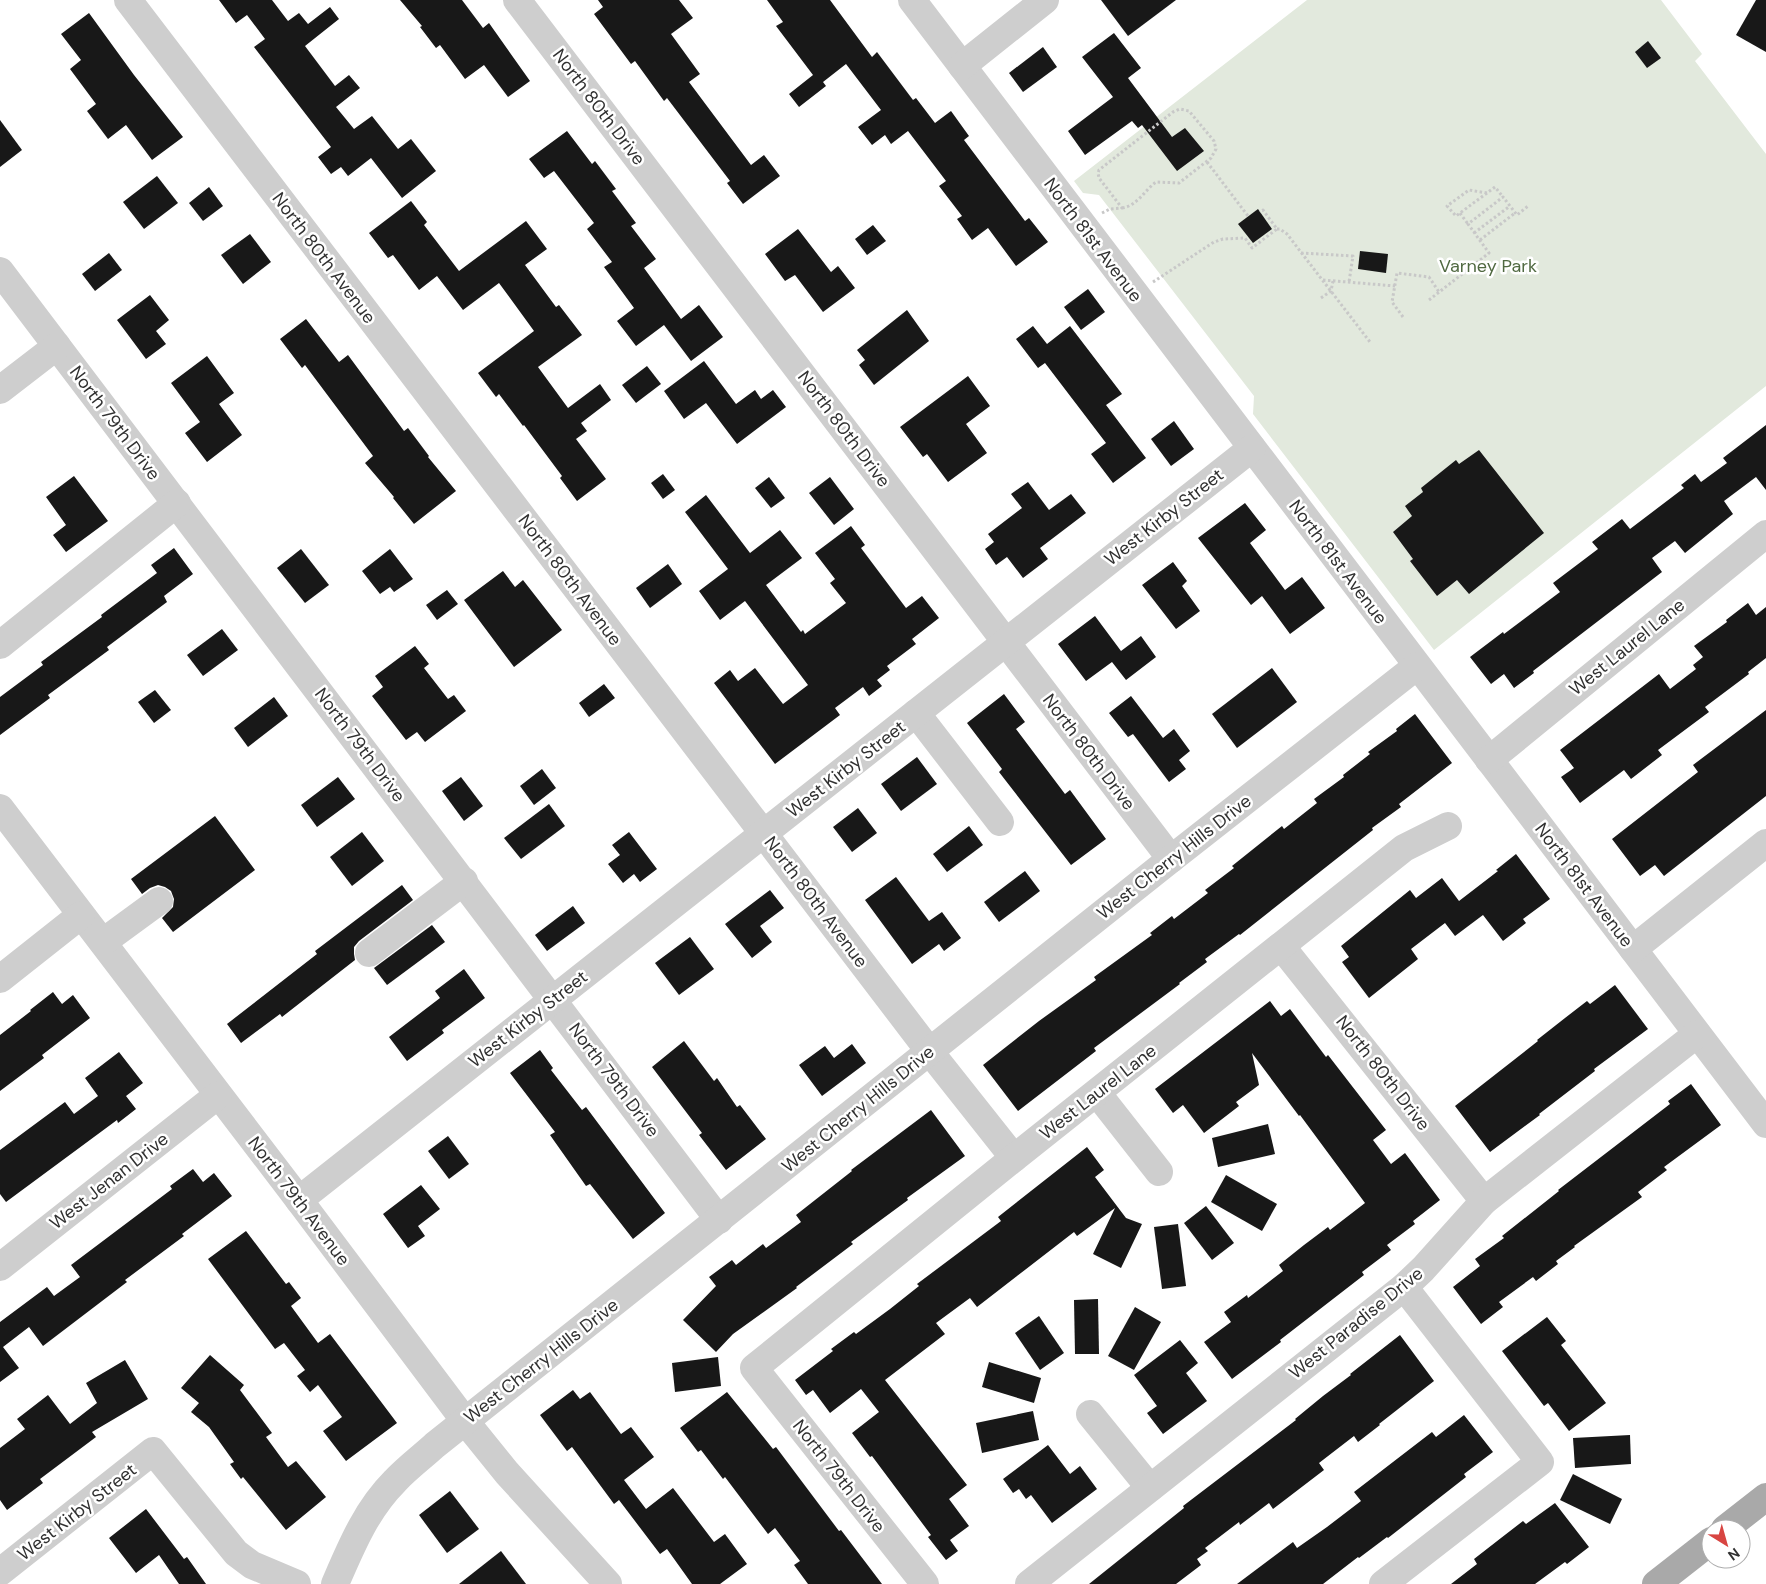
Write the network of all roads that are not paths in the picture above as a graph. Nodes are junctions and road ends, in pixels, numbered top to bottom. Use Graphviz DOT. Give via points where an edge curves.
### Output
graph roads {
  1 [pos="128,0"];
  2 [pos="517,0"];
  3 [pos="912,0"];
  4 [pos="1045,0"];
  5 [pos="962,66"];
  6 [pos="0,271"];
  7 [pos="57,346"];
  8 [pos="0,390"];
  9 [pos="1252,448"];
  10 [pos="177,504"];
  11 [pos="1766,534"];
  12 [pos="1006,641"];
  13 [pos="0,645"];
  14 [pos="1417,666"];
  15 [pos="916,713"];
  16 [pos="1489,760"];
  17 [pos="0,808"];
  18 [pos="1000,822"];
  19 [pos="1448,826"];
  20 [pos="764,834"];
  21 [pos="1766,843"];
  22 [pos="1170,859"];
  23 [pos="464,881"];
  24 [pos="159,901"];
  25 [pos="81,915"];
  26 [pos="102,942"];
  27 [pos="1281,946"];
  28 [pos="1633,949"];
  29 [pos="369,954"];
  30 [pos="0,978"];
  31 [pos="553,1000"];
  32 [pos="1697,1034"];
  33 [pos="930,1052"];
  34 [pos="1097,1093"];
  35 [pos="218,1095"];
  36 [pos="1766,1124"];
  37 [pos="1014,1158"];
  38 [pos="1159,1172"];
  39 [pos="300,1200"];
  40 [pos="1484,1201"];
  41 [pos="720,1220"];
  42 [pos="0,1267"];
  43 [pos="1404,1287"];
  44 [pos="754,1368"];
  45 [pos="1090,1414"];
  46 [pos="465,1422"];
  47 [pos="1150,1488"];
  48 [pos="1766,1497"];
  49 [pos="1738,1519"];
  50 [pos="1701,1548"];
  51 [pos="0,1572"];
  52 [pos="298,1584"];
  53 [pos="335,1584"];
  54 [pos="608,1584"];
  55 [pos="925,1584"];
  56 [pos="1029,1584"];
  57 [pos="1383,1584"];
  58 [pos="1656,1584"];
  1 -- 20 [label="street, North 80th Avenue"];
  2 -- 12 [label="street, North 80th Drive"];
  3 -- 5 [label="street, North 81st Avenue"];
  4 -- 5 [label="street"];
  5 -- 9 [label="street, North 81st Avenue"];
  6 -- 7 [label="street, North 79th Drive"];
  7 -- 8 [label="street"];
  7 -- 10 [label="street, North 79th Drive"];
  9 -- 12 [label="street, West Kirby Street"];
  9 -- 14 [label="street, North 81st Avenue"];
  10 -- 13 [label="street"];
  10 -- 23 [label="street, North 79th Drive"];
  11 -- 16 [label="street, West Laurel Lane"];
  12 -- 15 [label="street, West Kirby Street"];
  12 -- 22 [label="street, North 80th Drive"];
  14 -- 16 [label="street, North 81st Avenue"];
  14 -- 22 [label="street, West Cherry Hills Drive"];
  15 -- 18 [label="street"];
  15 -- 20 [label="street, West Kirby Street"];
  16 -- 28 [label="street, North 81st Avenue"];
  17 -- 25 [label="street, North 79th Avenue"];
  19 -- 27 [label="street, West Laurel Lane" via="1404,848"];
  20 -- 31 [label="street, West Kirby Street"];
  20 -- 33 [label="street, North 80th Avenue"];
  21 -- 28 [label="street"];
  22 -- 33 [label="street, West Cherry Hills Drive"];
  23 -- 29 [label="street"];
  23 -- 31 [label="street, North 79th Drive"];
  24 -- 26 [label="street"];
  25 -- 26 [label="street, North 79th Avenue"];
  25 -- 30 [label="street"];
  26 -- 35 [label="street, North 79th Avenue"];
  27 -- 34 [label="street, West Laurel Lane"];
  27 -- 40 [label="street, North 80th Drive"];
  28 -- 32 [label="street, North 81st Avenue"];
  31 -- 39 [label="street, West Kirby Street"];
  31 -- 41 [label="street, North 79th Drive"];
  32 -- 36 [label="street, North 81st Avenue"];
  32 -- 40 [label="street, West Paradise Drive"];
  33 -- 37 [label="street, North 80th Avenue"];
  33 -- 41 [label="street, West Cherry Hills Drive"];
  34 -- 37 [label="street, West Laurel Lane"];
  34 -- 38 [label="street"];
  35 -- 39 [label="street, North 79th Avenue"];
  35 -- 42 [label="street, West Jenan Drive"];
  37 -- 44 [label="street, West Laurel Lane"];
  39 -- 46 [label="street, North 79th Avenue"];
  40 -- 43 [label="street, West Paradise Drive"];
  41 -- 46 [label="street, West Cherry Hills Drive"];
  43 -- 47 [label="street, West Paradise Drive"];
  43 -- 57 [label="street" via="1540,1462"];
  44 -- 55 [label="street, North 79th Drive"];
  45 -- 47 [label="street"];
  46 -- 53 [label="street, West Cherry Hills Drive" via="394,1481 356,1536"];
  46 -- 54 [label="street, North 79th Avenue" via="519,1487"];
  47 -- 56 [label="street, West Paradise Drive"];
  48 -- 49 [label="main road"];
  50 -- 58 [label="main road"];
  51 -- 52 [label="street, West Kirby Street" via="153,1451 236,1553 252,1565"];
}
